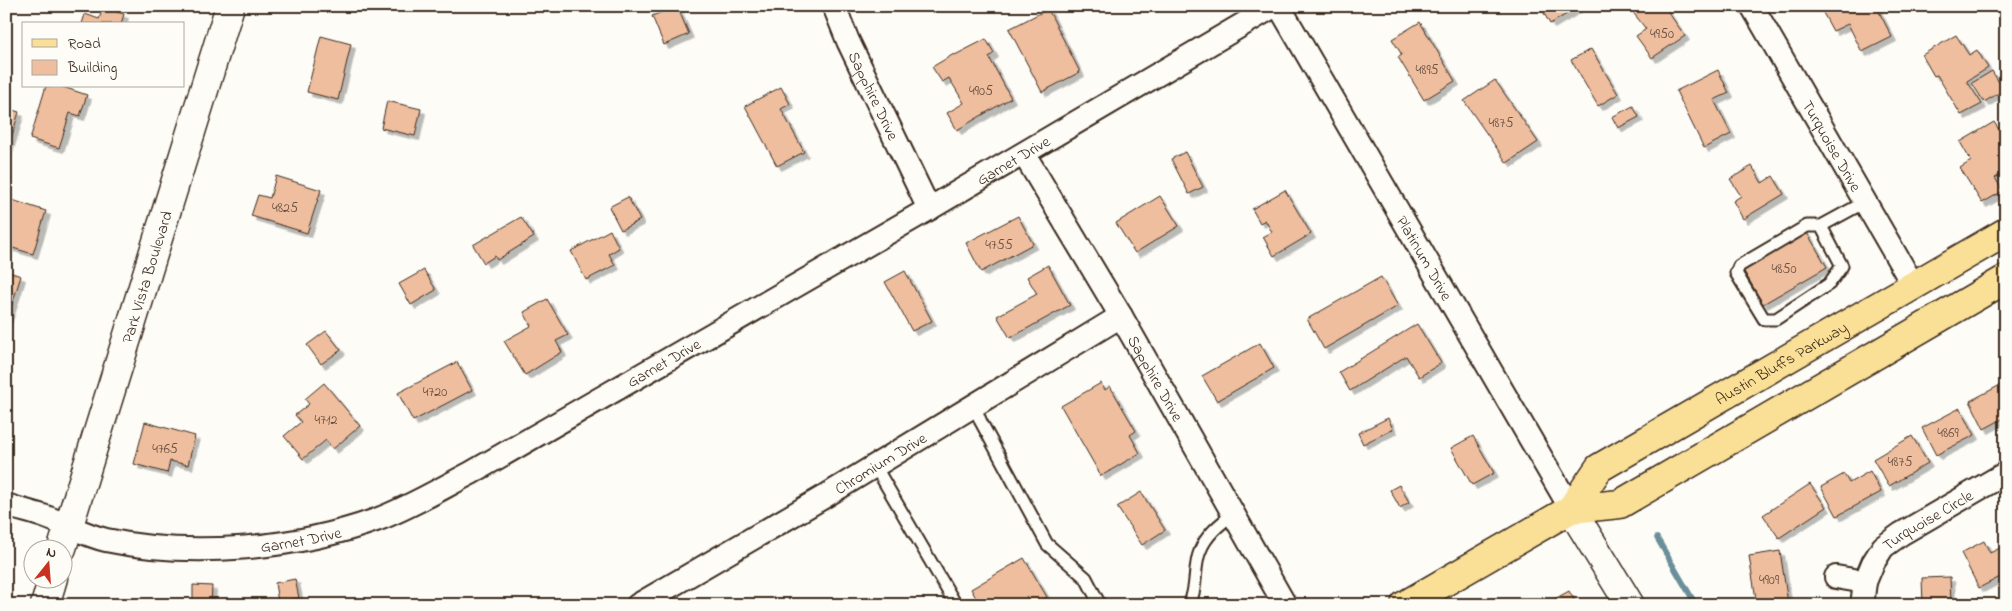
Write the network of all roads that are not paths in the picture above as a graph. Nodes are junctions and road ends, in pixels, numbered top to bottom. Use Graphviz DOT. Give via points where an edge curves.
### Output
graph roads {
  1 [pos="230,6"];
  2 [pos="834,6"];
  3 [pos="1274,6"];
  4 [pos="1280,6"];
  5 [pos="1752,6"];
  6 [pos="1024,154"];
  7 [pos="1865,202"];
  8 [pos="928,209"];
  9 [pos="1822,226"];
  10 [pos="2006,232"];
  11 [pos="2006,279"];
  12 [pos="1913,285"];
  13 [pos="1121,316"];
  14 [pos="974,405"];
  15 [pos="875,466"];
  16 [pos="2006,473"];
  17 [pos="6,505"];
  18 [pos="1571,509"];
  19 [pos="1233,514"];
  20 [pos="66,538"];
  21 [pos="72,538"];
  22 [pos="1836,577"];
  23 [pos="1866,582"];
  24 [pos="50,588"];
  25 [pos="45,605"];
  26 [pos="638,605"];
  27 [pos="956,605"];
  28 [pos="1100,605"];
  29 [pos="1189,605"];
  30 [pos="1285,605"];
  31 [pos="1406,605"];
  32 [pos="1630,605"];
  33 [pos="1862,605"];
  1 -- 20 [label="street, Park Vista Boulevard"];
  2 -- 8 [label="street, Sapphire Drive"];
  3 -- 6 [label="street, Garnet Drive"];
  4 -- 18 [label="street, Platinum Drive"];
  5 -- 7 [label="street, Turquoise Drive"];
  6 -- 8 [label="street, Garnet Drive"];
  6 -- 13 [label="street, Sapphire Drive"];
  7 -- 9 [label="lane"];
  7 -- 12 [label="street, Turquoise Drive"];
  8 -- 21 [label="street, Garnet Drive" via="471,473 376,520 270,545 221,548"];
  9 -- 9 [label="lane" via="1807,226 1739,266 1736,273 1764,319 1776,319 1829,284 1842,266"];
  10 -- 12 [label="main road, Austin Bluffs Parkway"];
  11 -- 18 [label="main road, Austin Bluffs Parkway" via="1620,504"];
  12 -- 18 [label="main road, Austin Bluffs Parkway" via="1599,468"];
  13 -- 14 [label="street, Chromium Drive"];
  13 -- 19 [label="street, Sapphire Drive"];
  14 -- 15 [label="street, Chromium Drive"];
  14 -- 28 [label="lane" via="1047,544 1086,578"];
  15 -- 26 [label="street, Chromium Drive"];
  15 -- 27 [label="lane"];
  16 -- 23 [label="street, Turquoise Circle" via="1883,547"];
  17 -- 20 [label="street, Garnet Drive" via="44,516"];
  18 -- 31 [label="main road, Austin Bluffs Parkway"];
  18 -- 32 [label="street"];
  19 -- 29 [label="lane" via="1215,528 1200,551"];
  19 -- 30 [label="street, Sapphire Drive"];
  22 -- 23 [label="street"];
  23 -- 33 [label="street, Turquoise Circle"];
  24 -- 25 [label="street"];
}
